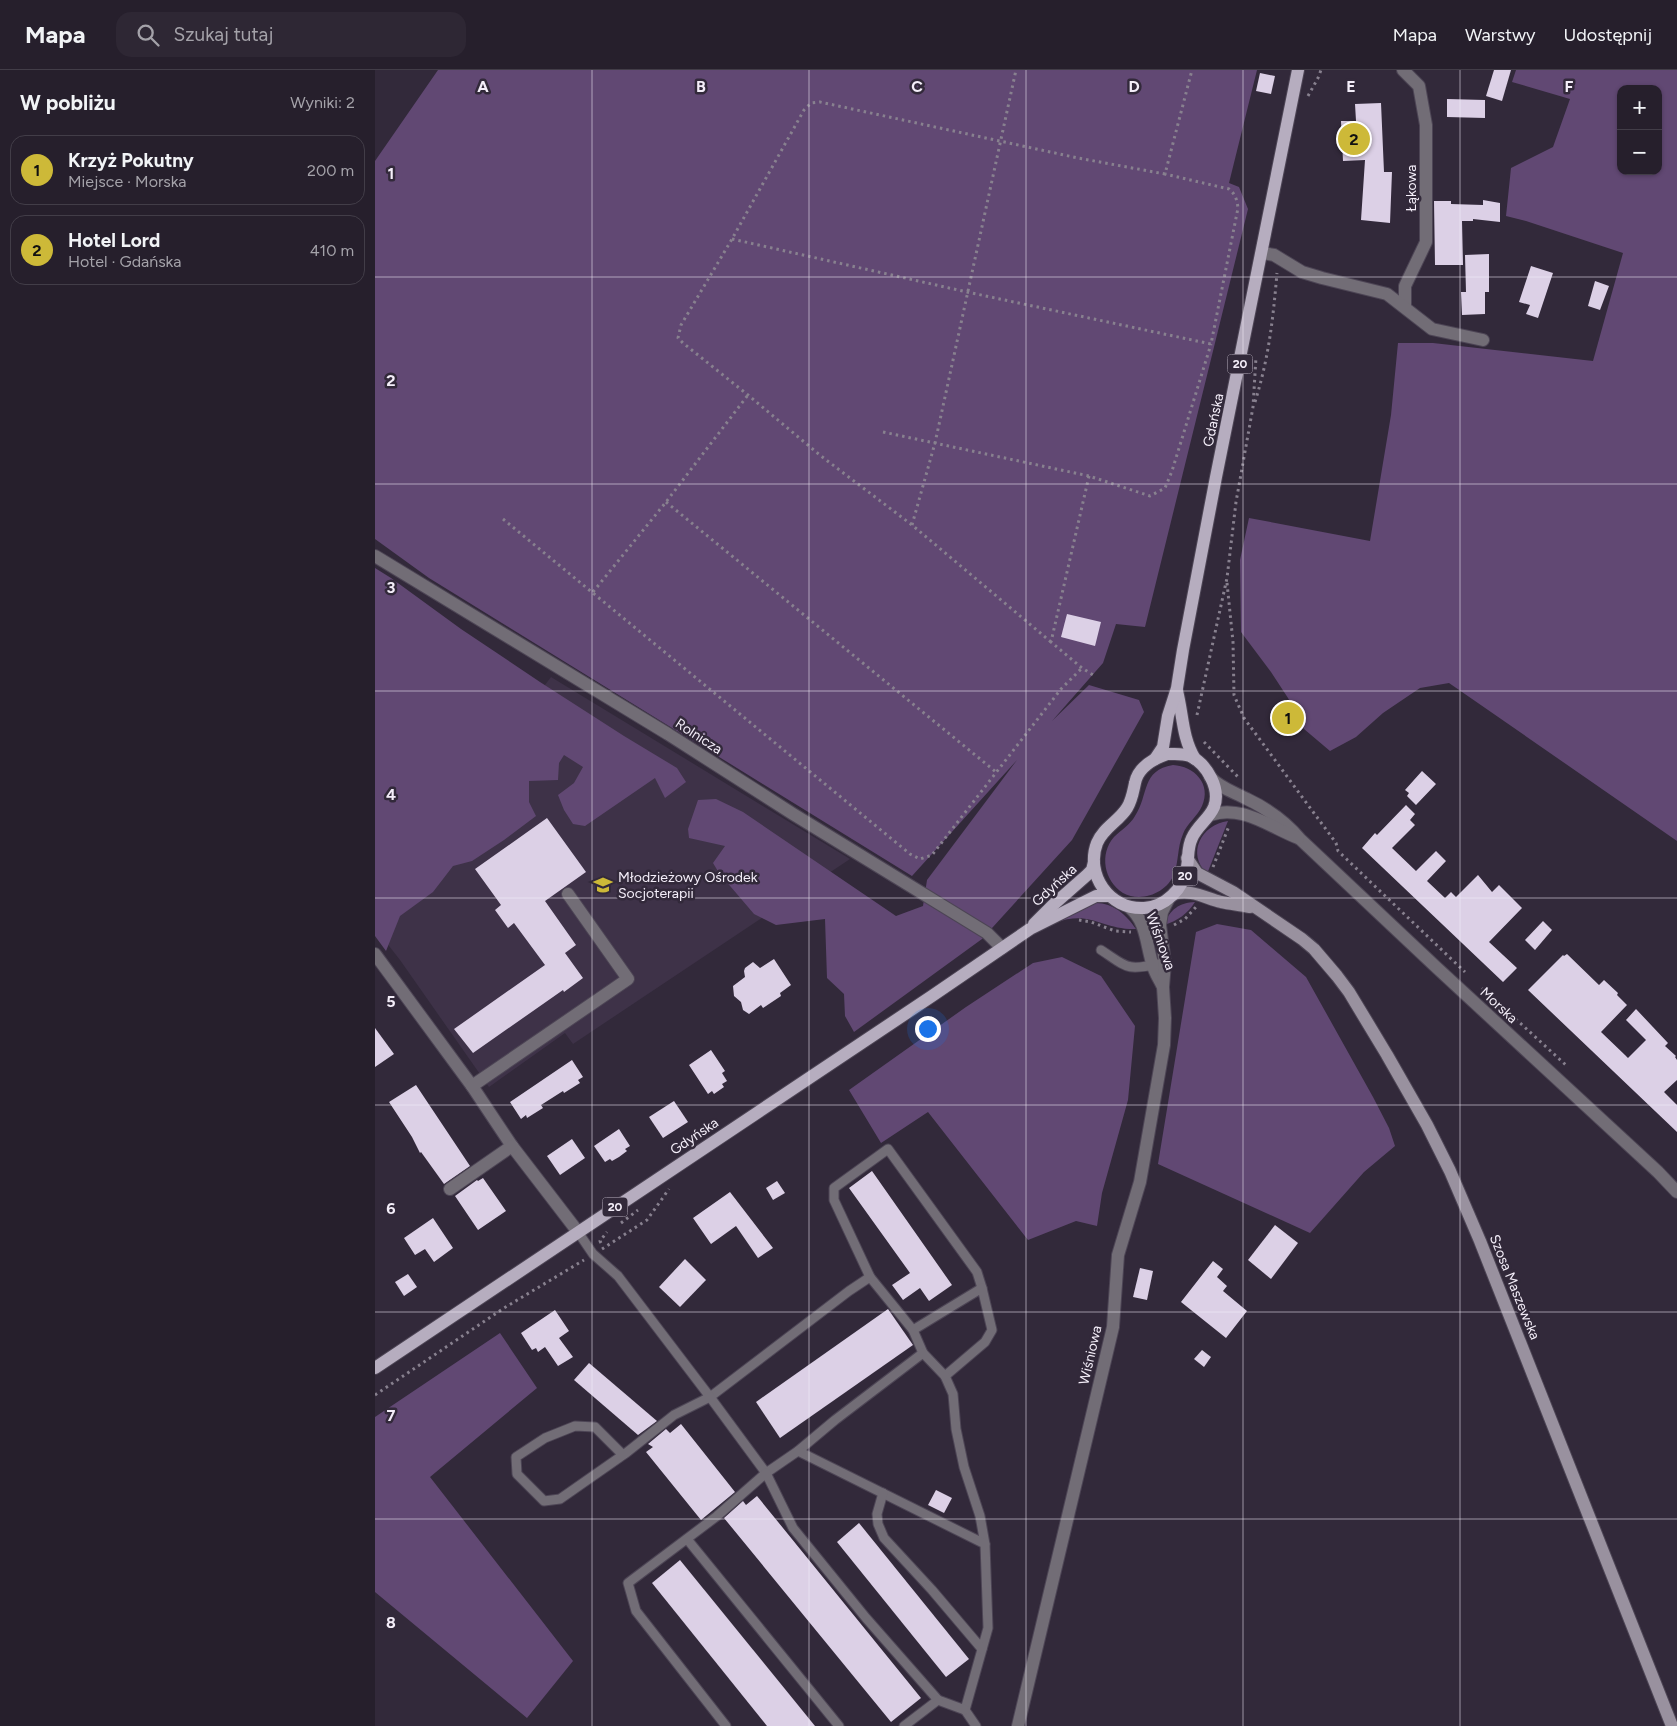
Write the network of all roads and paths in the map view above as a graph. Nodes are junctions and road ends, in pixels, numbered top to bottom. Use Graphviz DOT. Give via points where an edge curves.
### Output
graph roads {
  1 [pos="1017,70"];
  2 [pos="1192,70"];
  3 [pos="1299,70"];
  4 [pos="1403,70"];
  5 [pos="1001,140"];
  6 [pos="1165,174"];
  7 [pos="732,239"];
  8 [pos="1261,258"];
  9 [pos="967,292"];
  10 [pos="1405,307"];
  11 [pos="1483,340"];
  12 [pos="1211,344"];
  13 [pos="748,395"];
  14 [pos="883,432"];
  15 [pos="935,443"];
  16 [pos="1089,476"];
  17 [pos="666,502"];
  18 [pos="503,519"];
  19 [pos="912,524"];
  20 [pos="375,556"];
  21 [pos="1227,578"];
  22 [pos="593,592"];
  23 [pos="1051,642"];
  24 [pos="1083,668"];
  25 [pos="1093,675"];
  26 [pos="1177,688"];
  27 [pos="1197,722"];
  28 [pos="1202,739"];
  29 [pos="1155,759"];
  30 [pos="1195,759"];
  31 [pos="996,772"];
  32 [pos="1210,777"];
  33 [pos="1242,796"];
  34 [pos="1235,812"];
  35 [pos="1210,815"];
  36 [pos="1300,838"];
  37 [pos="1187,858"];
  38 [pos="1094,862"];
  39 [pos="1208,880"];
  40 [pos="1380,892"];
  41 [pos="568,894"];
  42 [pos="1201,895"];
  43 [pos="1109,896"];
  44 [pos="1171,897"];
  45 [pos="1129,907"];
  46 [pos="1254,908"];
  47 [pos="1079,920"];
  48 [pos="1030,929"];
  49 [pos="1160,929"];
  50 [pos="1144,931"];
  51 [pos="1002,948"];
  52 [pos="1101,950"];
  53 [pos="375,954"];
  54 [pos="1159,964"];
  55 [pos="473,1086"];
  56 [pos="512,1146"];
  57 [pos="671,1186"];
  58 [pos="451,1189"];
  59 [pos="1677,1192"];
  60 [pos="578,1232"];
  61 [pos="593,1254"];
  62 [pos="870,1277"];
  63 [pos="983,1288"];
  64 [pos="913,1330"];
  65 [pos="923,1353"];
  66 [pos="375,1368"];
  67 [pos="945,1376"];
  68 [pos="375,1395"];
  69 [pos="710,1397"];
  70 [pos="798,1451"];
  71 [pos="623,1455"];
  72 [pos="766,1473"];
  73 [pos="883,1493"];
  74 [pos="687,1539"];
  75 [pos="985,1544"];
  76 [pos="982,1649"];
  77 [pos="938,1700"];
  78 [pos="965,1710"];
  79 [pos="726,1726"];
  80 [pos="839,1726"];
  81 [pos="904,1726"];
  82 [pos="976,1726"];
  83 [pos="1018,1726"];
  84 [pos="1672,1726"];
  1 -- 5 [label="path"];
  2 -- 6 [label="path"];
  3 -- 8 [label="main road, Gdańska / 20"];
  4 -- 10 [label="street, Łąkowa" via="1419,86 1426,125 1427,242 1405,286"];
  5 -- 6 [label="path"];
  5 -- 7 [label="path" via="820,102 811,103 804,110"];
  5 -- 9 [label="path"];
  6 -- 12 [label="path" via="1229,189 1237,200"];
  7 -- 9 [label="path"];
  7 -- 13 [label="path" via="681,325 677,338"];
  8 -- 10 [label="street" via="1274,255 1302,272 1387,294"];
  8 -- 21 [label="path" via="1277,273 1273,321 1265,371 1253,407 1236,502"];
  8 -- 26 [label="main road, Gdańska / 20"];
  9 -- 12 [label="path"];
  9 -- 15 [label="path"];
  10 -- 11 [label="street" via="1432,329"];
  12 -- 16 [label="path" via="1165,488 1150,496"];
  13 -- 17 [label="path"];
  13 -- 19 [label="path" via="821,456"];
  14 -- 15 [label="path"];
  15 -- 16 [label="path"];
  15 -- 19 [label="path"];
  16 -- 23 [label="path"];
  17 -- 22 [label="path"];
  17 -- 31 [label="path"];
  18 -- 22 [label="path"];
  19 -- 23 [label="path"];
  20 -- 51 [label="street, Rolnicza" via="659,728 987,933"];
  21 -- 27 [label="path" via="1199,700"];
  21 -- 40 [label="path" via="1234,695 1244,718 1336,843 1338,851"];
  22 -- 31 [label="path" via="920,859 932,855"];
  23 -- 24 [label="path"];
  24 -- 25 [label="path"];
  24 -- 31 [label="path" via="1061,689"];
  26 -- 29 [label="main road, Gdańska / 20" via="1163,747"];
  26 -- 30 [label="main road, Gdańska / 20" via="1184,734"];
  28 -- 33 [label="path" via="1243,783"];
  29 -- 30 [label="main road" via="1167,754 1182,754"];
  29 -- 38 [label="main road, 20" via="1144,766 1136,778 1132,798 1124,814 1101,836"];
  30 -- 32 [label="main road, 20"];
  32 -- 33 [label="street, Morska"];
  32 -- 35 [label="main road, 20" via="1216,795"];
  33 -- 36 [label="street, Morska" via="1281,818"];
  34 -- 35 [label="street, Morska"];
  34 -- 36 [label="street, Morska"];
  34 -- 39 [label="path"];
  35 -- 37 [label="main road, 20" via="1192,836"];
  36 -- 59 [label="street, Morska"];
  37 -- 39 [label="main road, Szosa Maszewska" via="1197,873"];
  37 -- 44 [label="main road, 20" via="1186,874"];
  38 -- 43 [label="main road" via="1098,879"];
  38 -- 48 [label="main road, Gdyńska / 20" via="1087,876 1053,904"];
  39 -- 46 [label="main road, Szosa Maszewska" via="1233,892"];
  41 -- 55 [label="street" via="627,979"];
  42 -- 44 [label="main road, Szosa Maszewska" via="1184,892"];
  42 -- 46 [label="main road, Szosa Maszewska"];
  42 -- 49 [label="path" via="1195,909 1185,919"];
  43 -- 45 [label="main road"];
  43 -- 48 [label="main road, Gdyńska / 20" via="1096,896"];
  44 -- 45 [label="main road, 20" via="1150,908"];
  44 -- 49 [label="street, Wiśniowa" via="1162,912"];
  45 -- 50 [label="street, Wiśniowa"];
  46 -- 84 [label="main road, Szosa Maszewska" via="1314,949 1337,976 1427,1125 1484,1250"];
  47 -- 50 [label="path" via="1115,931"];
  48 -- 51 [label="main road, Gdyńska / 20"];
  49 -- 54 [label="street, Wiśniowa"];
  50 -- 54 [label="street, Wiśniowa"];
  51 -- 60 [label="main road, Gdyńska / 20"];
  52 -- 54 [label="lane" via="1136,969"];
  53 -- 55 [label="street"];
  54 -- 83 [label="street, Wiśniowa" via="1165,1018 1164,1045 1140,1182 1118,1255 1113,1327"];
  55 -- 56 [label="street"];
  56 -- 58 [label="street"];
  56 -- 60 [label="street"];
  57 -- 61 [label="path" via="647,1220"];
  60 -- 61 [label="lane"];
  60 -- 66 [label="main road, Gdyńska / 20"];
  61 -- 68 [label="path" via="504,1308"];
  61 -- 69 [label="lane" via="618,1276"];
  62 -- 63 [label="lane" via="834,1200 833,1188 888,1149 977,1272"];
  62 -- 64 [label="lane"];
  62 -- 69 [label="lane"];
  63 -- 64 [label="lane"];
  63 -- 67 [label="lane" via="992,1330 985,1342"];
  64 -- 65 [label="lane"];
  65 -- 67 [label="lane"];
  65 -- 70 [label="lane"];
  67 -- 75 [label="lane" via="953,1394 964,1467 980,1516"];
  69 -- 71 [label="lane" via="674,1415"];
  69 -- 72 [label="lane"];
  70 -- 72 [label="lane"];
  70 -- 73 [label="lane"];
  71 -- 71 [label="lane" via="595,1426 575,1426 545,1438 516,1457 517,1474 544,1501 560,1499"];
  72 -- 74 [label="lane"];
  72 -- 77 [label="lane" via="793,1528"];
  73 -- 75 [label="lane"];
  73 -- 76 [label="lane" via="877,1514 884,1538"];
  74 -- 79 [label="lane" via="628,1583 636,1611"];
  74 -- 80 [label="lane"];
  75 -- 76 [label="lane" via="988,1628"];
  76 -- 78 [label="lane"];
  77 -- 78 [label="lane"];
  77 -- 81 [label="lane"];
  78 -- 82 [label="lane"];
}
